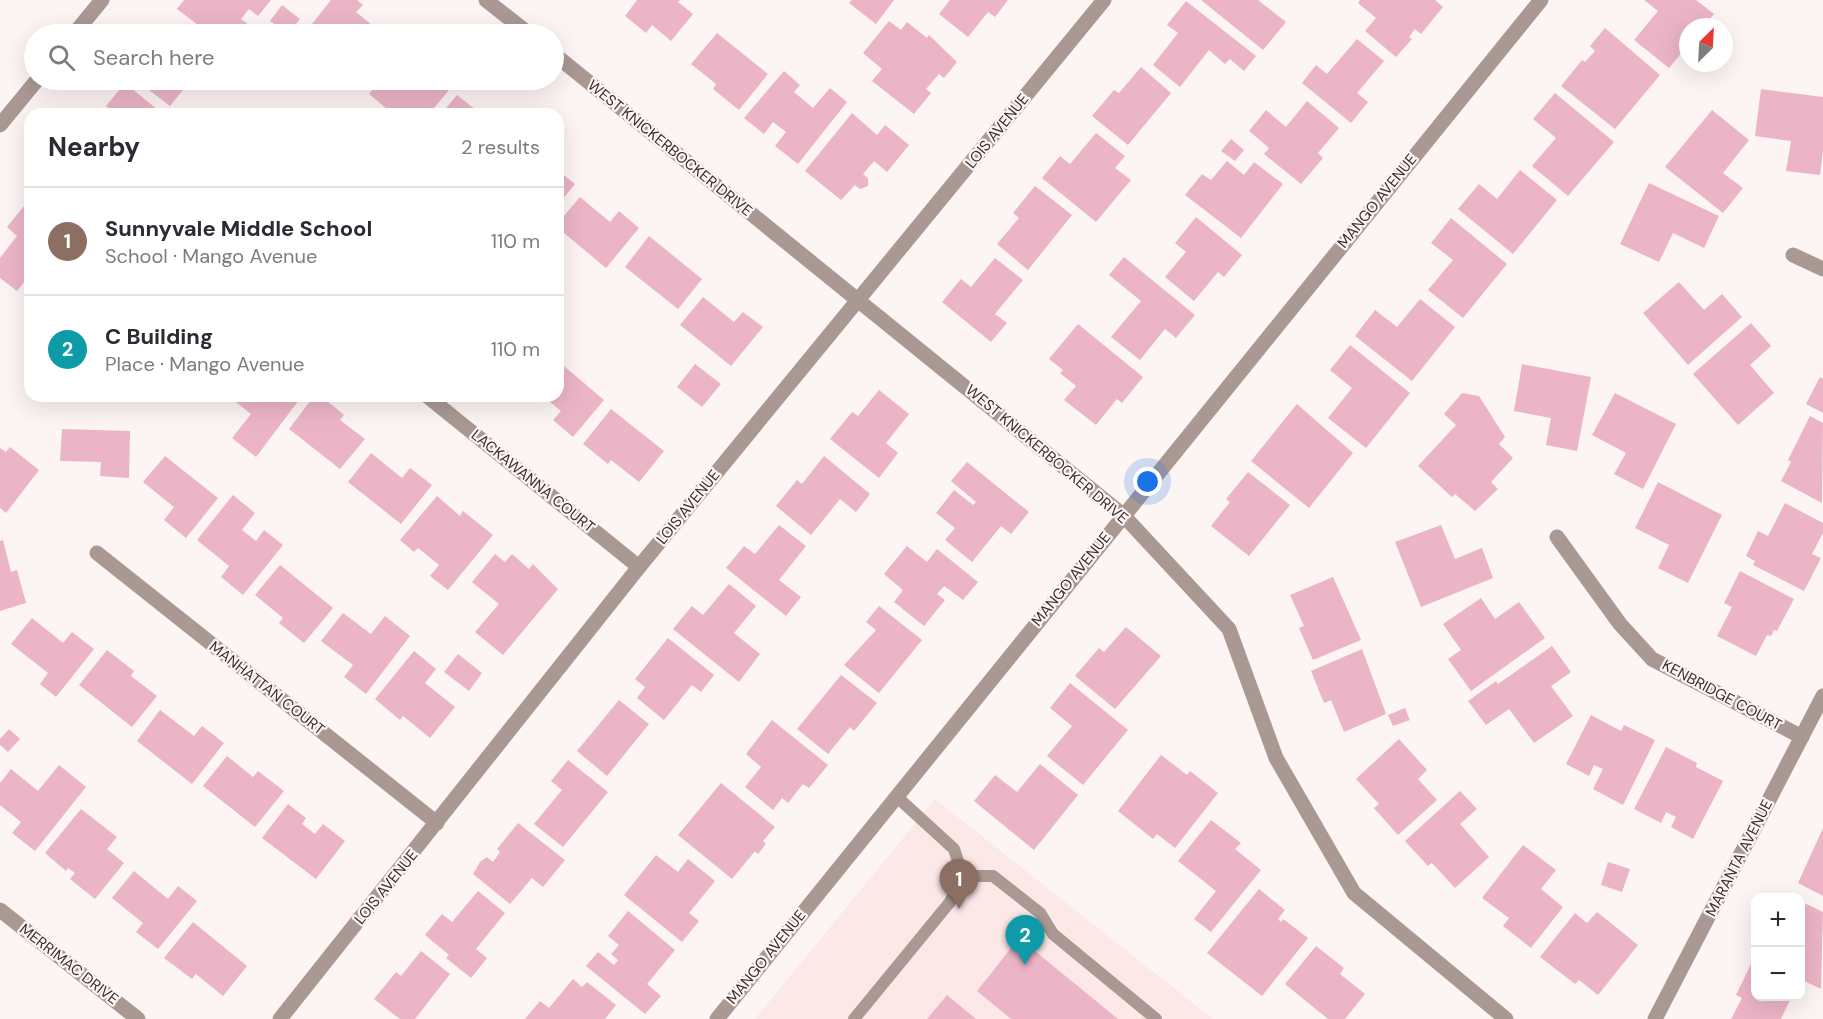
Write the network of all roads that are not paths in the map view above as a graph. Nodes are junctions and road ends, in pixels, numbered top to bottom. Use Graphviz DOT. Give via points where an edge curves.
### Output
graph roads {
  1 [pos="102,0"];
  2 [pos="486,0"];
  3 [pos="1104,0"];
  4 [pos="1541,0"];
  5 [pos="82,24"];
  6 [pos="516,24"];
  7 [pos="564,62"];
  8 [pos="29,90"];
  9 [pos="0,125"];
  10 [pos="1793,255"];
  11 [pos="1823,269"];
  12 [pos="859,299"];
  13 [pos="434,402"];
  14 [pos="1123,514"];
  15 [pos="1557,537"];
  16 [pos="97,553"];
  17 [pos="639,567"];
  18 [pos="1823,696"];
  19 [pos="1802,737"];
  20 [pos="896,796"];
  21 [pos="437,822"];
  22 [pos="963,876"];
  23 [pos="0,910"];
  24 [pos="138,1019"];
  25 [pos="280,1019"];
  26 [pos="717,1019"];
  27 [pos="854,1019"];
  28 [pos="1156,1019"];
  29 [pos="1506,1019"];
  30 [pos="1655,1019"];
  1 -- 5 [label="street"];
  2 -- 6 [label="street"];
  3 -- 12 [label="street, LOIS AVENUE"];
  4 -- 14 [label="street, MANGO AVENUE"];
  7 -- 12 [label="street, WEST KNICKERBOCKER DRIVE"];
  8 -- 9 [label="street"];
  10 -- 11 [label="street"];
  12 -- 14 [label="street, WEST KNICKERBOCKER DRIVE"];
  12 -- 17 [label="street, LOIS AVENUE"];
  13 -- 17 [label="street, LACKAWANNA COURT"];
  14 -- 20 [label="street, MANGO AVENUE"];
  14 -- 29 [label="street, WEST KNICKERBOCKER DRIVE" via="1229,629 1276,758 1354,893"];
  15 -- 19 [label="street, KENBRIDGE COURT" via="1620,624 1652,658"];
  16 -- 21 [label="street, MANHATTAN COURT"];
  17 -- 21 [label="street, LOIS AVENUE"];
  18 -- 19 [label="street, MARANTA AVENUE"];
  19 -- 30 [label="street, MARANTA AVENUE"];
  20 -- 22 [label="lane" via="954,849"];
  20 -- 26 [label="street, MANGO AVENUE"];
  21 -- 25 [label="street, LOIS AVENUE"];
  22 -- 27 [label="lane" via="950,902"];
  22 -- 28 [label="lane" via="993,876 1040,913 1053,934"];
  23 -- 24 [label="street, MERRIMAC DRIVE"];
}
